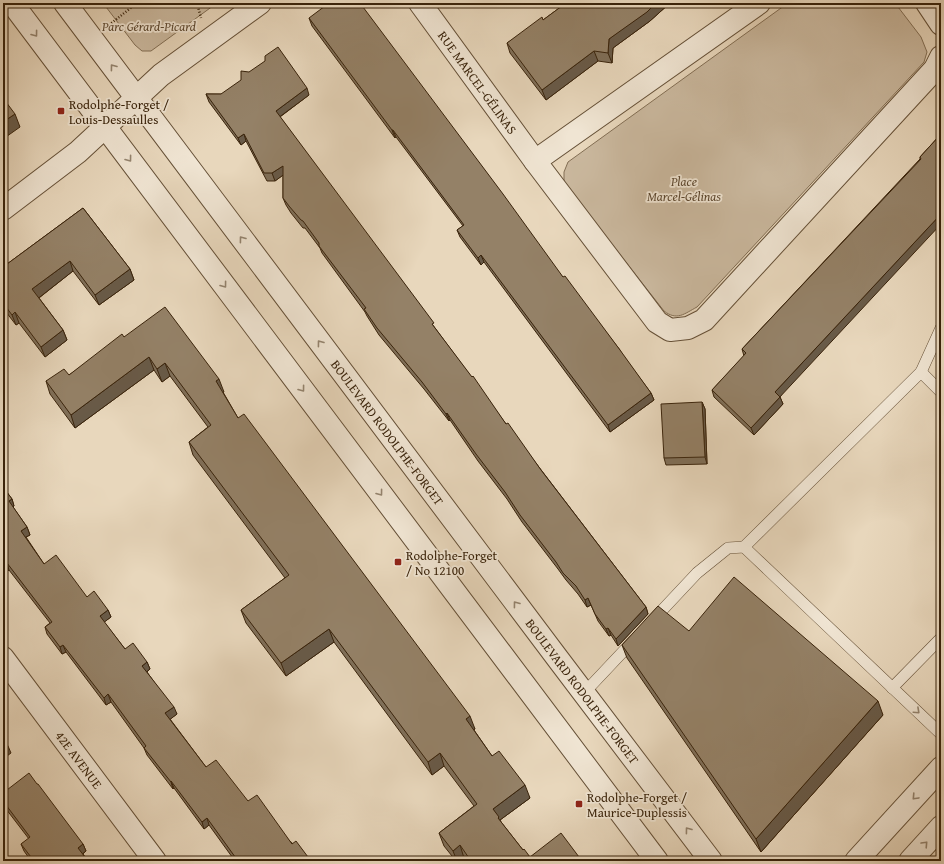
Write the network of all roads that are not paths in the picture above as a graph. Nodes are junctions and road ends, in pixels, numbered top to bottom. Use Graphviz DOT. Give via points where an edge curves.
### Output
graph roads {
  1 [pos="12,3"];
  2 [pos="65,3"];
  3 [pos="260,3"];
  4 [pos="420,3"];
  5 [pos="759,3"];
  6 [pos="927,3"];
  7 [pos="941,24"];
  8 [pos="941,57"];
  9 [pos="136,98"];
  10 [pos="105,128"];
  11 [pos="535,161"];
  12 [pos="3,208"];
  13 [pos="941,328"];
  14 [pos="921,372"];
  15 [pos="941,392"];
  16 [pos="744,547"];
  17 [pos="941,638"];
  18 [pos="3,658"];
  19 [pos="892,688"];
  20 [pos="584,693"];
  21 [pos="941,734"];
  22 [pos="941,768"];
  23 [pos="941,827"];
  24 [pos="155,861"];
  25 [pos="657,861"];
  26 [pos="711,861"];
  27 [pos="856,861"];
  28 [pos="910,861"];
  1 -- 10 [label="street, one-way"];
  9 -- 2 [label="street, BOULEVARD RODOLPHE-FORGET, one-way"];
  3 -- 9 [label="street" via="161,75"];
  4 -- 11 [label="street, RUE MARCEL-GÉLINAS"];
  5 -- 11 [label="street"];
  6 -- 7 [label="street"];
  8 -- 11 [label="street" via="935,69 704,320 688,328 670,330 657,322"];
  9 -- 10 [label="street"];
  20 -- 9 [label="street, BOULEVARD RODOLPHE-FORGET, one-way"];
  10 -- 12 [label="street" via="78,152"];
  10 -- 25 [label="street, one-way"];
  13 -- 14 [label="lane"];
  14 -- 15 [label="lane"];
  14 -- 16 [label="lane"];
  16 -- 19 [label="lane"];
  16 -- 20 [label="lane" via="728,548 697,573"];
  17 -- 19 [label="lane"];
  18 -- 24 [label="street, 42E AVENUE"];
  19 -- 21 [label="lane, one-way"];
  26 -- 20 [label="street, BOULEVARD RODOLPHE-FORGET, one-way"];
  22 -- 27 [label="street, one-way"];
  28 -- 23 [label="street, one-way"];
}
